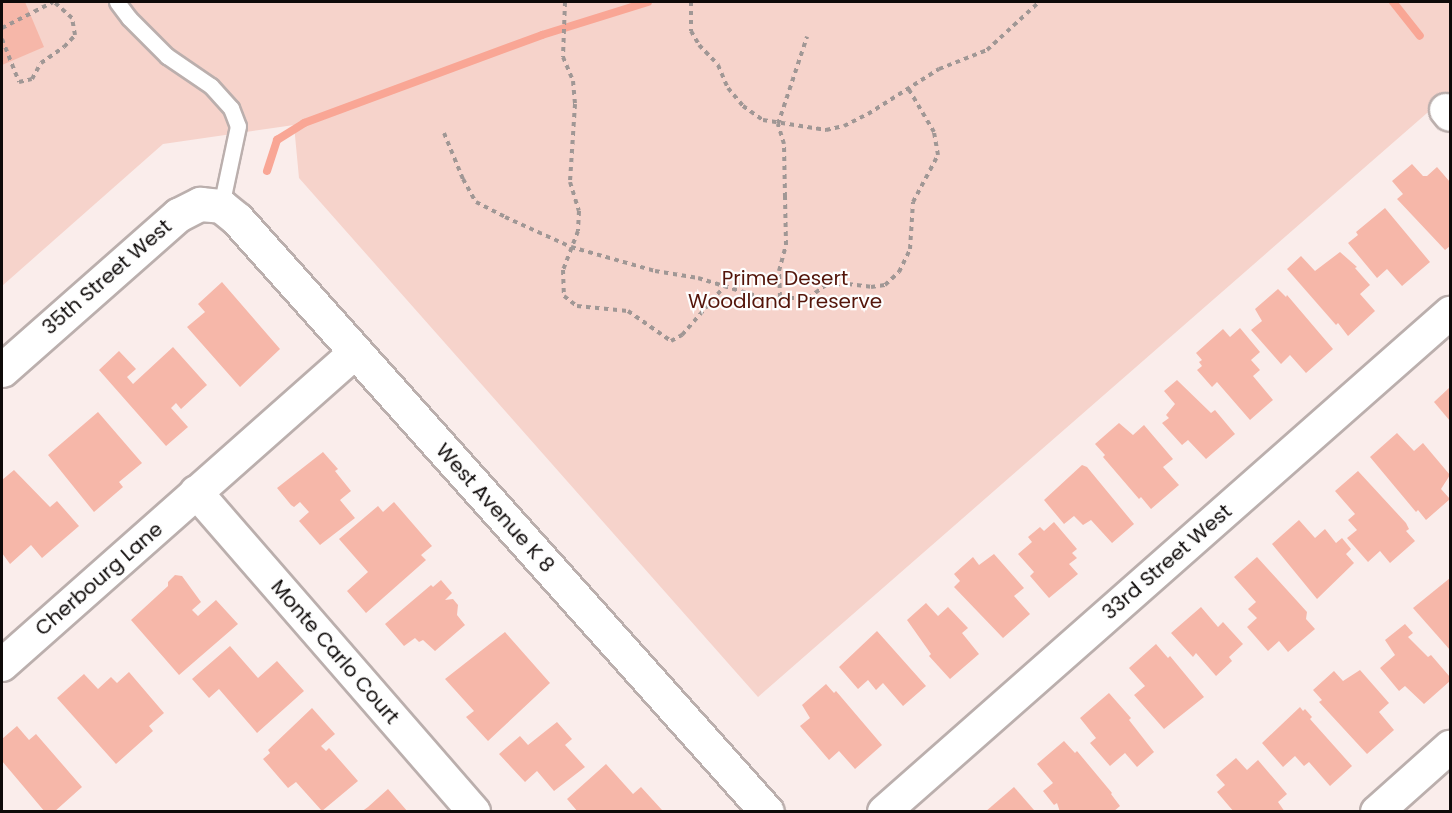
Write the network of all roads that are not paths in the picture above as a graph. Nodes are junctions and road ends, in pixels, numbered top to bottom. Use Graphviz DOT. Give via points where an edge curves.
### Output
graph roads {
  1 [pos="117,2"];
  2 [pos="221,206"];
  3 [pos="1450,313"];
  4 [pos="356,352"];
  5 [pos="2,370"];
  6 [pos="196,492"];
  7 [pos="2,665"];
  8 [pos="1450,747"];
  9 [pos="474,812"];
  10 [pos="767,812"];
  11 [pos="884,812"];
  12 [pos="1377,812"];
  1 -- 2 [label="lane" via="167,56 211,86 231,108 238,126"];
  2 -- 4 [label="street, West Avenue K 8"];
  2 -- 5 [label="street, 35th Street West" via="200,204 178,215"];
  3 -- 11 [label="street, 33rd Street West"];
  4 -- 6 [label="street, Cherbourg Lane"];
  4 -- 10 [label="street, West Avenue K 8"];
  6 -- 7 [label="street, Cherbourg Lane"];
  6 -- 9 [label="street, Monte Carlo Court"];
  8 -- 12 [label="street"];
}
